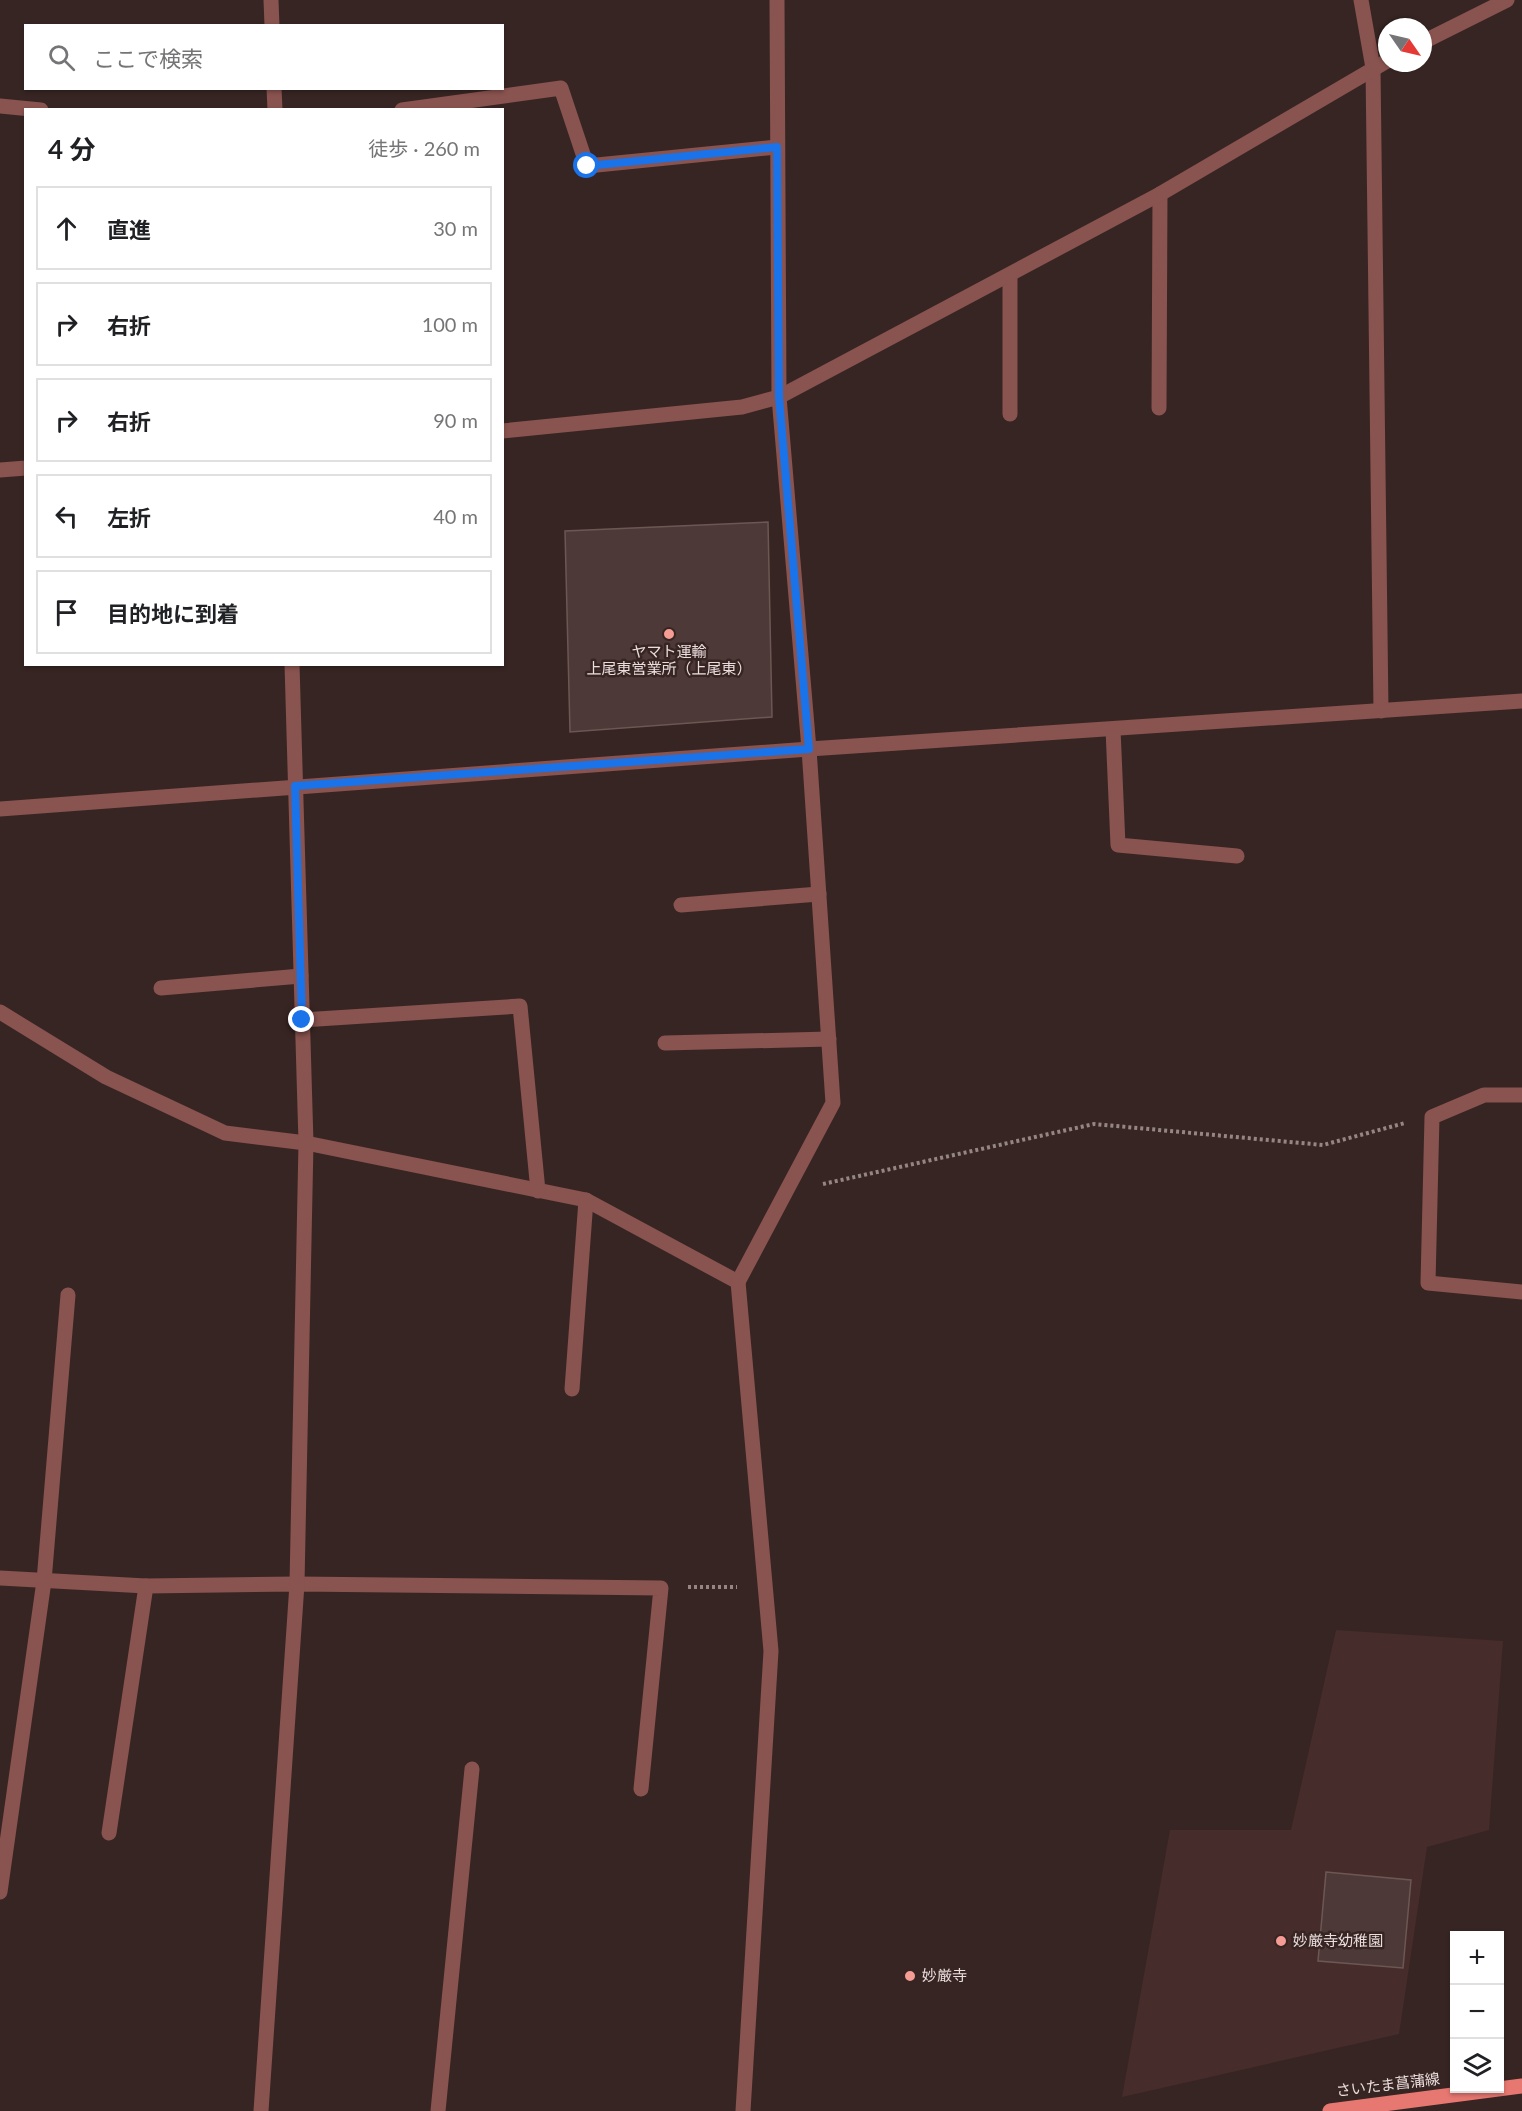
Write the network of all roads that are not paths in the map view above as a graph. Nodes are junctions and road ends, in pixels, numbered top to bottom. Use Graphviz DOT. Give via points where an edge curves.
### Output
graph roads {
  1 [pos="272,0"];
  2 [pos="777,0"];
  3 [pos="1361,0"];
  4 [pos="1508,0"];
  5 [pos="272,24"];
  6 [pos="1432,38"];
  7 [pos="1378,66"];
  8 [pos="1373,68"];
  9 [pos="274,90"];
  10 [pos="0,106"];
  11 [pos="24,108"];
  12 [pos="275,108"];
  13 [pos="416,108"];
  14 [pos="777,147"];
  15 [pos="1160,194"];
  16 [pos="1010,276"];
  17 [pos="779,397"];
  18 [pos="1159,408"];
  19 [pos="1010,414"];
  20 [pos="504,431"];
  21 [pos="24,468"];
  22 [pos="0,470"];
  23 [pos="292,666"];
  24 [pos="1522,701"];
  25 [pos="1381,711"];
  26 [pos="1113,729"];
  27 [pos="809,749"];
  28 [pos="295,786"];
  29 [pos="0,809"];
  30 [pos="1238,856"];
  31 [pos="819,894"];
  32 [pos="681,905"];
  33 [pos="301,976"];
  34 [pos="161,988"];
  35 [pos="0,1012"];
  36 [pos="302,1020"];
  37 [pos="829,1038"];
  38 [pos="665,1043"];
  39 [pos="1522,1095"];
  40 [pos="306,1143"];
  41 [pos="538,1191"];
  42 [pos="586,1200"];
  43 [pos="738,1282"];
  44 [pos="1522,1292"];
  45 [pos="68,1295"];
  46 [pos="572,1389"];
  47 [pos="0,1578"];
  48 [pos="44,1581"];
  49 [pos="297,1584"];
  50 [pos="146,1586"];
  51 [pos="472,1769"];
  52 [pos="641,1789"];
  53 [pos="109,1833"];
  54 [pos="0,1892"];
  55 [pos="1522,2086"];
  56 [pos="261,2111"];
  57 [pos="438,2111"];
  58 [pos="743,2111"];
  59 [pos="1330,2111"];
  1 -- 5 [label="street"];
  2 -- 14 [label="street"];
  3 -- 8 [label="street"];
  4 -- 6 [label="street"];
  7 -- 8 [label="street"];
  8 -- 15 [label="street"];
  8 -- 25 [label="street"];
  9 -- 12 [label="street"];
  10 -- 11 [label="street"];
  13 -- 14 [label="street" via="561,88 587,166"];
  14 -- 17 [label="street"];
  15 -- 16 [label="street"];
  15 -- 18 [label="street"];
  16 -- 17 [label="street"];
  16 -- 19 [label="street"];
  17 -- 20 [label="street" via="742,407"];
  17 -- 27 [label="street"];
  21 -- 22 [label="street"];
  23 -- 28 [label="street"];
  24 -- 25 [label="street"];
  25 -- 26 [label="street"];
  26 -- 27 [label="street"];
  26 -- 30 [label="street" via="1118,845"];
  27 -- 28 [label="street"];
  27 -- 31 [label="street"];
  28 -- 29 [label="street"];
  28 -- 33 [label="street"];
  31 -- 32 [label="street"];
  31 -- 37 [label="street"];
  33 -- 34 [label="street"];
  33 -- 36 [label="street"];
  35 -- 40 [label="street" via="106,1077 225,1133"];
  36 -- 40 [label="street"];
  36 -- 41 [label="street" via="520,1006"];
  37 -- 38 [label="street"];
  37 -- 43 [label="street" via="833,1103"];
  39 -- 44 [label="street" via="1484,1095 1432,1116 1428,1283"];
  40 -- 41 [label="street"];
  40 -- 49 [label="street"];
  41 -- 42 [label="street"];
  42 -- 43 [label="street"];
  42 -- 46 [label="street"];
  43 -- 58 [label="street" via="771,1651"];
  45 -- 48 [label="street"];
  47 -- 48 [label="street"];
  48 -- 50 [label="street"];
  48 -- 54 [label="street"];
  49 -- 50 [label="street"];
  49 -- 52 [label="street" via="661,1587"];
  49 -- 56 [label="street"];
  50 -- 53 [label="street"];
  51 -- 57 [label="street"];
  55 -- 59 [label="main road, さいたま菖蒲線"];
}
